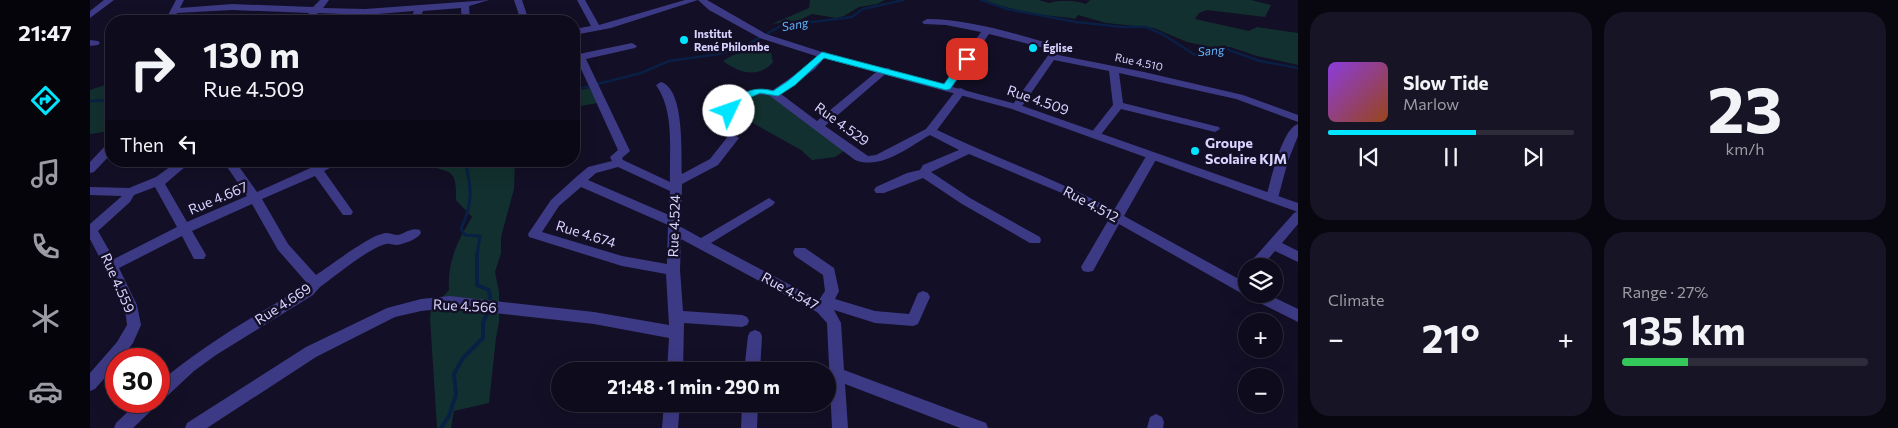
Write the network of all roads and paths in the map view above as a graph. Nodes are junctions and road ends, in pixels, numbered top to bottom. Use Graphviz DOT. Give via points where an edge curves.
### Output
graph roads {
  1 [pos="110,0"];
  2 [pos="180,0"];
  3 [pos="239,0"];
  4 [pos="325,0"];
  5 [pos="411,0"];
  6 [pos="485,0"];
  7 [pos="518,0"];
  8 [pos="581,0"];
  9 [pos="694,0"];
  10 [pos="702,0"];
  11 [pos="465,5"];
  12 [pos="232,7"];
  13 [pos="420,8"];
  14 [pos="407,9"];
  15 [pos="175,10"];
  16 [pos="316,10"];
  17 [pos="90,15"];
  18 [pos="172,15"];
  19 [pos="311,15"];
  20 [pos="417,15"];
  21 [pos="466,15"];
  22 [pos="523,15"];
  23 [pos="927,22"];
  24 [pos="596,28"];
  25 [pos="580,31"];
  26 [pos="988,31"];
  27 [pos="632,46"];
  28 [pos="1058,49"];
  29 [pos="822,55"];
  30 [pos="580,57"];
  31 [pos="580,64"];
  32 [pos="1114,69"];
  33 [pos="884,70"];
  34 [pos="661,85"];
  35 [pos="946,87"];
  36 [pos="962,91"];
  37 [pos="774,94"];
  38 [pos="1118,105"];
  39 [pos="1016,107"];
  40 [pos="729,111"];
  41 [pos="1298,119"];
  42 [pos="818,126"];
  43 [pos="1298,127"];
  44 [pos="1215,129"];
  45 [pos="930,131"];
  46 [pos="1095,135"];
  47 [pos="733,138"];
  48 [pos="969,150"];
  49 [pos="105,153"];
  50 [pos="1152,156"];
  51 [pos="619,163"];
  52 [pos="178,167"];
  53 [pos="233,167"];
  54 [pos="324,167"];
  55 [pos="90,169"];
  56 [pos="317,170"];
  57 [pos="925,173"];
  58 [pos="160,180"];
  59 [pos="579,181"];
  60 [pos="676,182"];
  61 [pos="880,190"];
  62 [pos="90,191"];
  63 [pos="130,192"];
  64 [pos="255,198"];
  65 [pos="1272,198"];
  66 [pos="769,202"];
  67 [pos="1298,208"];
  68 [pos="347,212"];
  69 [pos="1298,216"];
  70 [pos="1116,218"];
  71 [pos="675,226"];
  72 [pos="184,229"];
  73 [pos="91,230"];
  74 [pos="415,233"];
  75 [pos="1035,240"];
  76 [pos="702,243"];
  77 [pos="1273,244"];
  78 [pos="800,252"];
  79 [pos="199,255"];
  80 [pos="1298,257"];
  81 [pos="1261,258"];
  82 [pos="112,266"];
  83 [pos="1088,267"];
  84 [pos="672,270"];
  85 [pos="1238,280"];
  86 [pos="315,283"];
  87 [pos="923,297"];
  88 [pos="1273,303"];
  89 [pos="822,308"];
  90 [pos="1298,316"];
  91 [pos="676,317"];
  92 [pos="742,322"];
  93 [pos="677,333"];
  94 [pos="755,336"];
  95 [pos="675,362"];
  96 [pos="753,362"];
  97 [pos="837,374"];
  98 [pos="170,383"];
  99 [pos="90,384"];
  100 [pos="673,412"];
  101 [pos="750,412"];
  102 [pos="138,413"];
  103 [pos="122,428"];
  104 [pos="193,428"];
  105 [pos="674,428"];
  106 [pos="749,428"];
  107 [pos="840,428"];
  108 [pos="980,428"];
  1 -- 17 [label="street"];
  2 -- 15 [label="street"];
  3 -- 12 [label="street"];
  4 -- 16 [label="street"];
  5 -- 14 [label="street"];
  6 -- 11 [label="street"];
  7 -- 22 [label="street"];
  8 -- 24 [label="street"];
  9 -- 24 [label="street"];
  10 -- 29 [label="street, Rue 4.509" via="763,36"];
  11 -- 13 [label="street"];
  11 -- 21 [label="street"];
  12 -- 15 [label="street"];
  12 -- 16 [label="street"];
  13 -- 14 [label="street"];
  13 -- 20 [label="street"];
  14 -- 16 [label="street" via="365,12"];
  15 -- 18 [label="street"];
  16 -- 19 [label="street"];
  23 -- 26 [label="street" via="946,22"];
  24 -- 25 [label="street"];
  26 -- 28 [label="street, Rue 4.510"];
  26 -- 35 [label="street"];
  27 -- 30 [label="street"];
  28 -- 32 [label="street, Rue 4.510"];
  28 -- 39 [label="street"];
  29 -- 33 [label="street, Rue 4.509"];
  29 -- 37 [label="street" via="792,83"];
  31 -- 51 [label="street" via="624,151 616,157"];
  32 -- 38 [label="street"];
  32 -- 41 [label="street, Rue 4.510" via="1239,97"];
  33 -- 35 [label="street, Rue 4.509"];
  33 -- 42 [label="street"];
  34 -- 60 [label="street, Rue 4.524" via="674,110"];
  35 -- 36 [label="street, Rue 4.509"];
  36 -- 39 [label="street, Rue 4.509"];
  36 -- 45 [label="street, Rue 4.529"];
  37 -- 40 [label="street" via="759,90 745,96"];
  37 -- 42 [label="street, Rue 4.529"];
  38 -- 44 [label="street"];
  38 -- 46 [label="street"];
  39 -- 46 [label="street, Rue 4.509"];
  42 -- 45 [label="street, Rue 4.529" via="859,157 868,160 879,158"];
  43 -- 65 [label="street" via="1280,168"];
  45 -- 48 [label="street, Rue 4.512"];
  46 -- 50 [label="street, Rue 4.509"];
  47 -- 60 [label="street" via="714,162"];
  48 -- 57 [label="street" via="928,168"];
  48 -- 70 [label="street, Rue 4.512" via="1073,193"];
  49 -- 55 [label="street"];
  50 -- 65 [label="street, Rue 4.509"];
  50 -- 70 [label="street"];
  51 -- 59 [label="street, Rue 4.674" via="592,170"];
  51 -- 60 [label="street" via="672,188"];
  52 -- 58 [label="street"];
  53 -- 64 [label="street"];
  54 -- 56 [label="street, Rue 4.667"];
  56 -- 64 [label="street, Rue 4.667"];
  56 -- 68 [label="street"];
  57 -- 61 [label="street"];
  57 -- 75 [label="street" via="966,201"];
  58 -- 63 [label="street"];
  58 -- 72 [label="street" via="159,184"];
  59 -- 71 [label="street, Rue 4.547"];
  59 -- 84 [label="street, Rue 4.674" via="555,203 534,234 622,261"];
  60 -- 71 [label="street, Rue 4.524"];
  62 -- 63 [label="street"];
  63 -- 73 [label="street"];
  64 -- 72 [label="street, Rue 4.667"];
  64 -- 86 [label="street" via="283,247"];
  65 -- 67 [label="street, Rue 4.509"];
  66 -- 76 [label="street"];
  69 -- 77 [label="street"];
  70 -- 83 [label="street"];
  70 -- 85 [label="street, Rue 4.512"];
  71 -- 76 [label="street, Rue 4.547"];
  71 -- 84 [label="street, Rue 4.524"];
  72 -- 79 [label="street"];
  72 -- 82 [label="street, Rue 4.667"];
  73 -- 82 [label="street, Rue 4.559"];
  74 -- 86 [label="street, Rue 4.669" via="397,240 386,238 349,258"];
  76 -- 89 [label="street, Rue 4.547"];
  77 -- 80 [label="street"];
  77 -- 81 [label="street"];
  78 -- 89 [label="street" via="829,272 832,291"];
  82 -- 99 [label="street, Rue 4.559" via="133,313 134,326 130,336"];
  84 -- 91 [label="street, Rue 4.524"];
  86 -- 98 [label="street, Rue 4.669" via="308,291 211,350"];
  87 -- 89 [label="street" via="913,320 874,317 834,304"];
  88 -- 90 [label="street"];
  89 -- 97 [label="street, Rue 4.547" via="834,322"];
  91 -- 92 [label="street"];
  91 -- 93 [label="street, Rue 4.524"];
  93 -- 95 [label="street, Rue 4.524"];
  93 -- 104 [label="street, Rue 4.566" via="594,318 450,302 413,306 392,312 312,352"];
  94 -- 96 [label="street"];
  97 -- 107 [label="street, Rue 4.547"];
  97 -- 108 [label="street"];
  100 -- 105 [label="street"];
  101 -- 106 [label="street"];
  102 -- 103 [label="street"];
}
